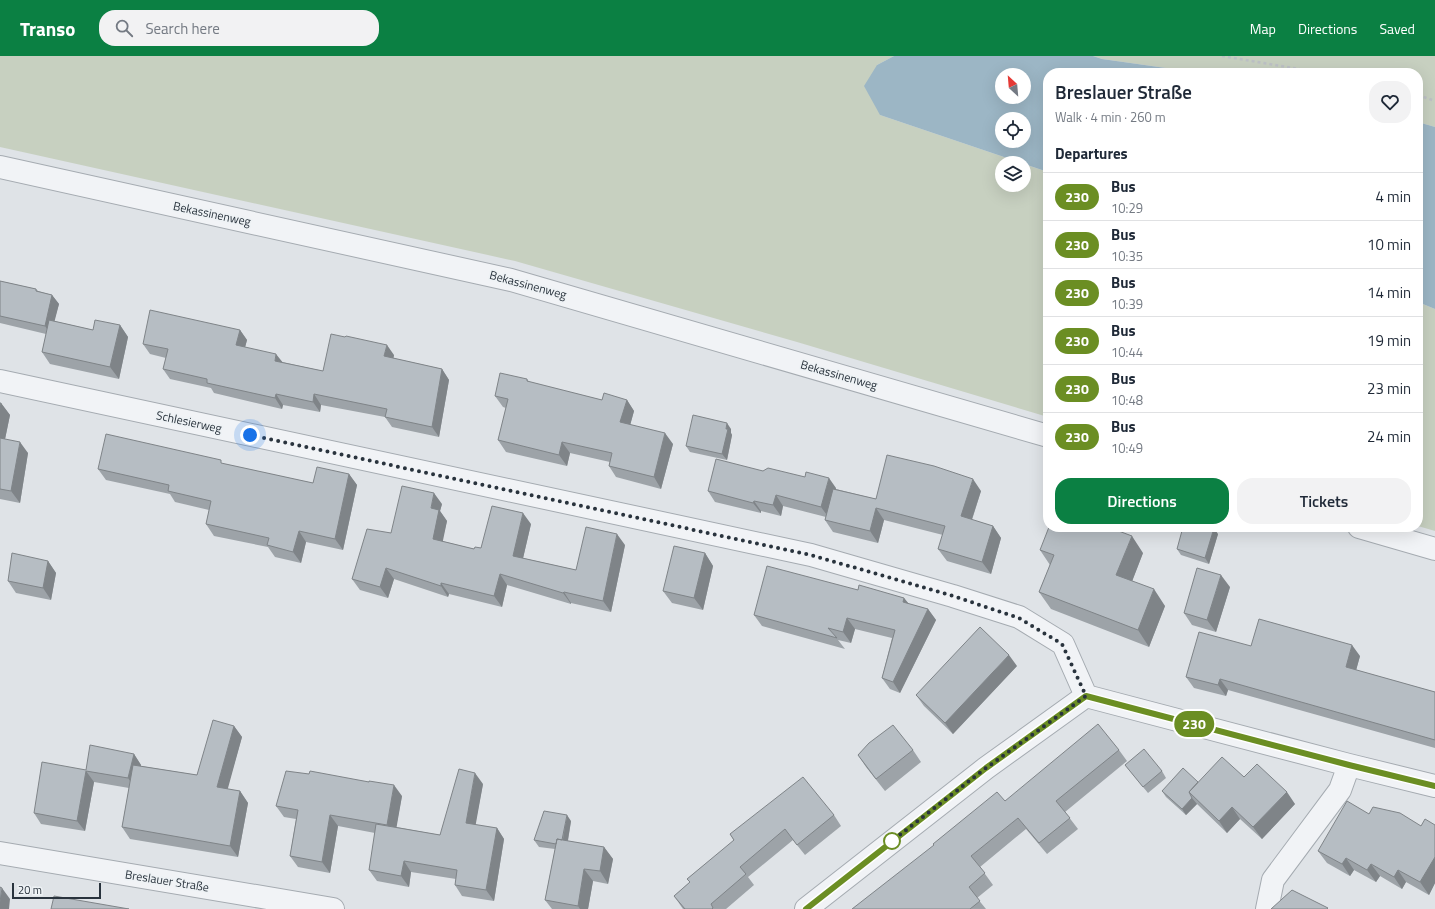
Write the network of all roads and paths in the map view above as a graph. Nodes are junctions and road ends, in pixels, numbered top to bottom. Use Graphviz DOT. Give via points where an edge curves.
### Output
graph roads {
  1 [pos="1222,56"];
  2 [pos="1293,68"];
  3 [pos="1423,97"];
  4 [pos="1435,101"];
  5 [pos="0,167"];
  6 [pos="0,381"];
  7 [pos="1043,435"];
  8 [pos="1376,532"];
  9 [pos="1435,549"];
  10 [pos="1086,696"];
  11 [pos="1349,765"];
  12 [pos="1435,786"];
  13 [pos="0,853"];
  14 [pos="333,909"];
  15 [pos="806,909"];
  16 [pos="1267,909"];
  1 -- 2 [label="path"];
  3 -- 4 [label="path"];
  5 -- 7 [label="street, Bekassinenweg" via="511,280"];
  6 -- 10 [label="street, Schlesierweg" via="811,555 953,596 1019,618 1062,644"];
  8 -- 9 [label="street"];
  10 -- 11 [label="street"];
  10 -- 15 [label="street" via="986,768"];
  11 -- 12 [label="street"];
  11 -- 16 [label="street" via="1340,790 1273,880"];
  13 -- 14 [label="street, Breslauer Straße"];
}
